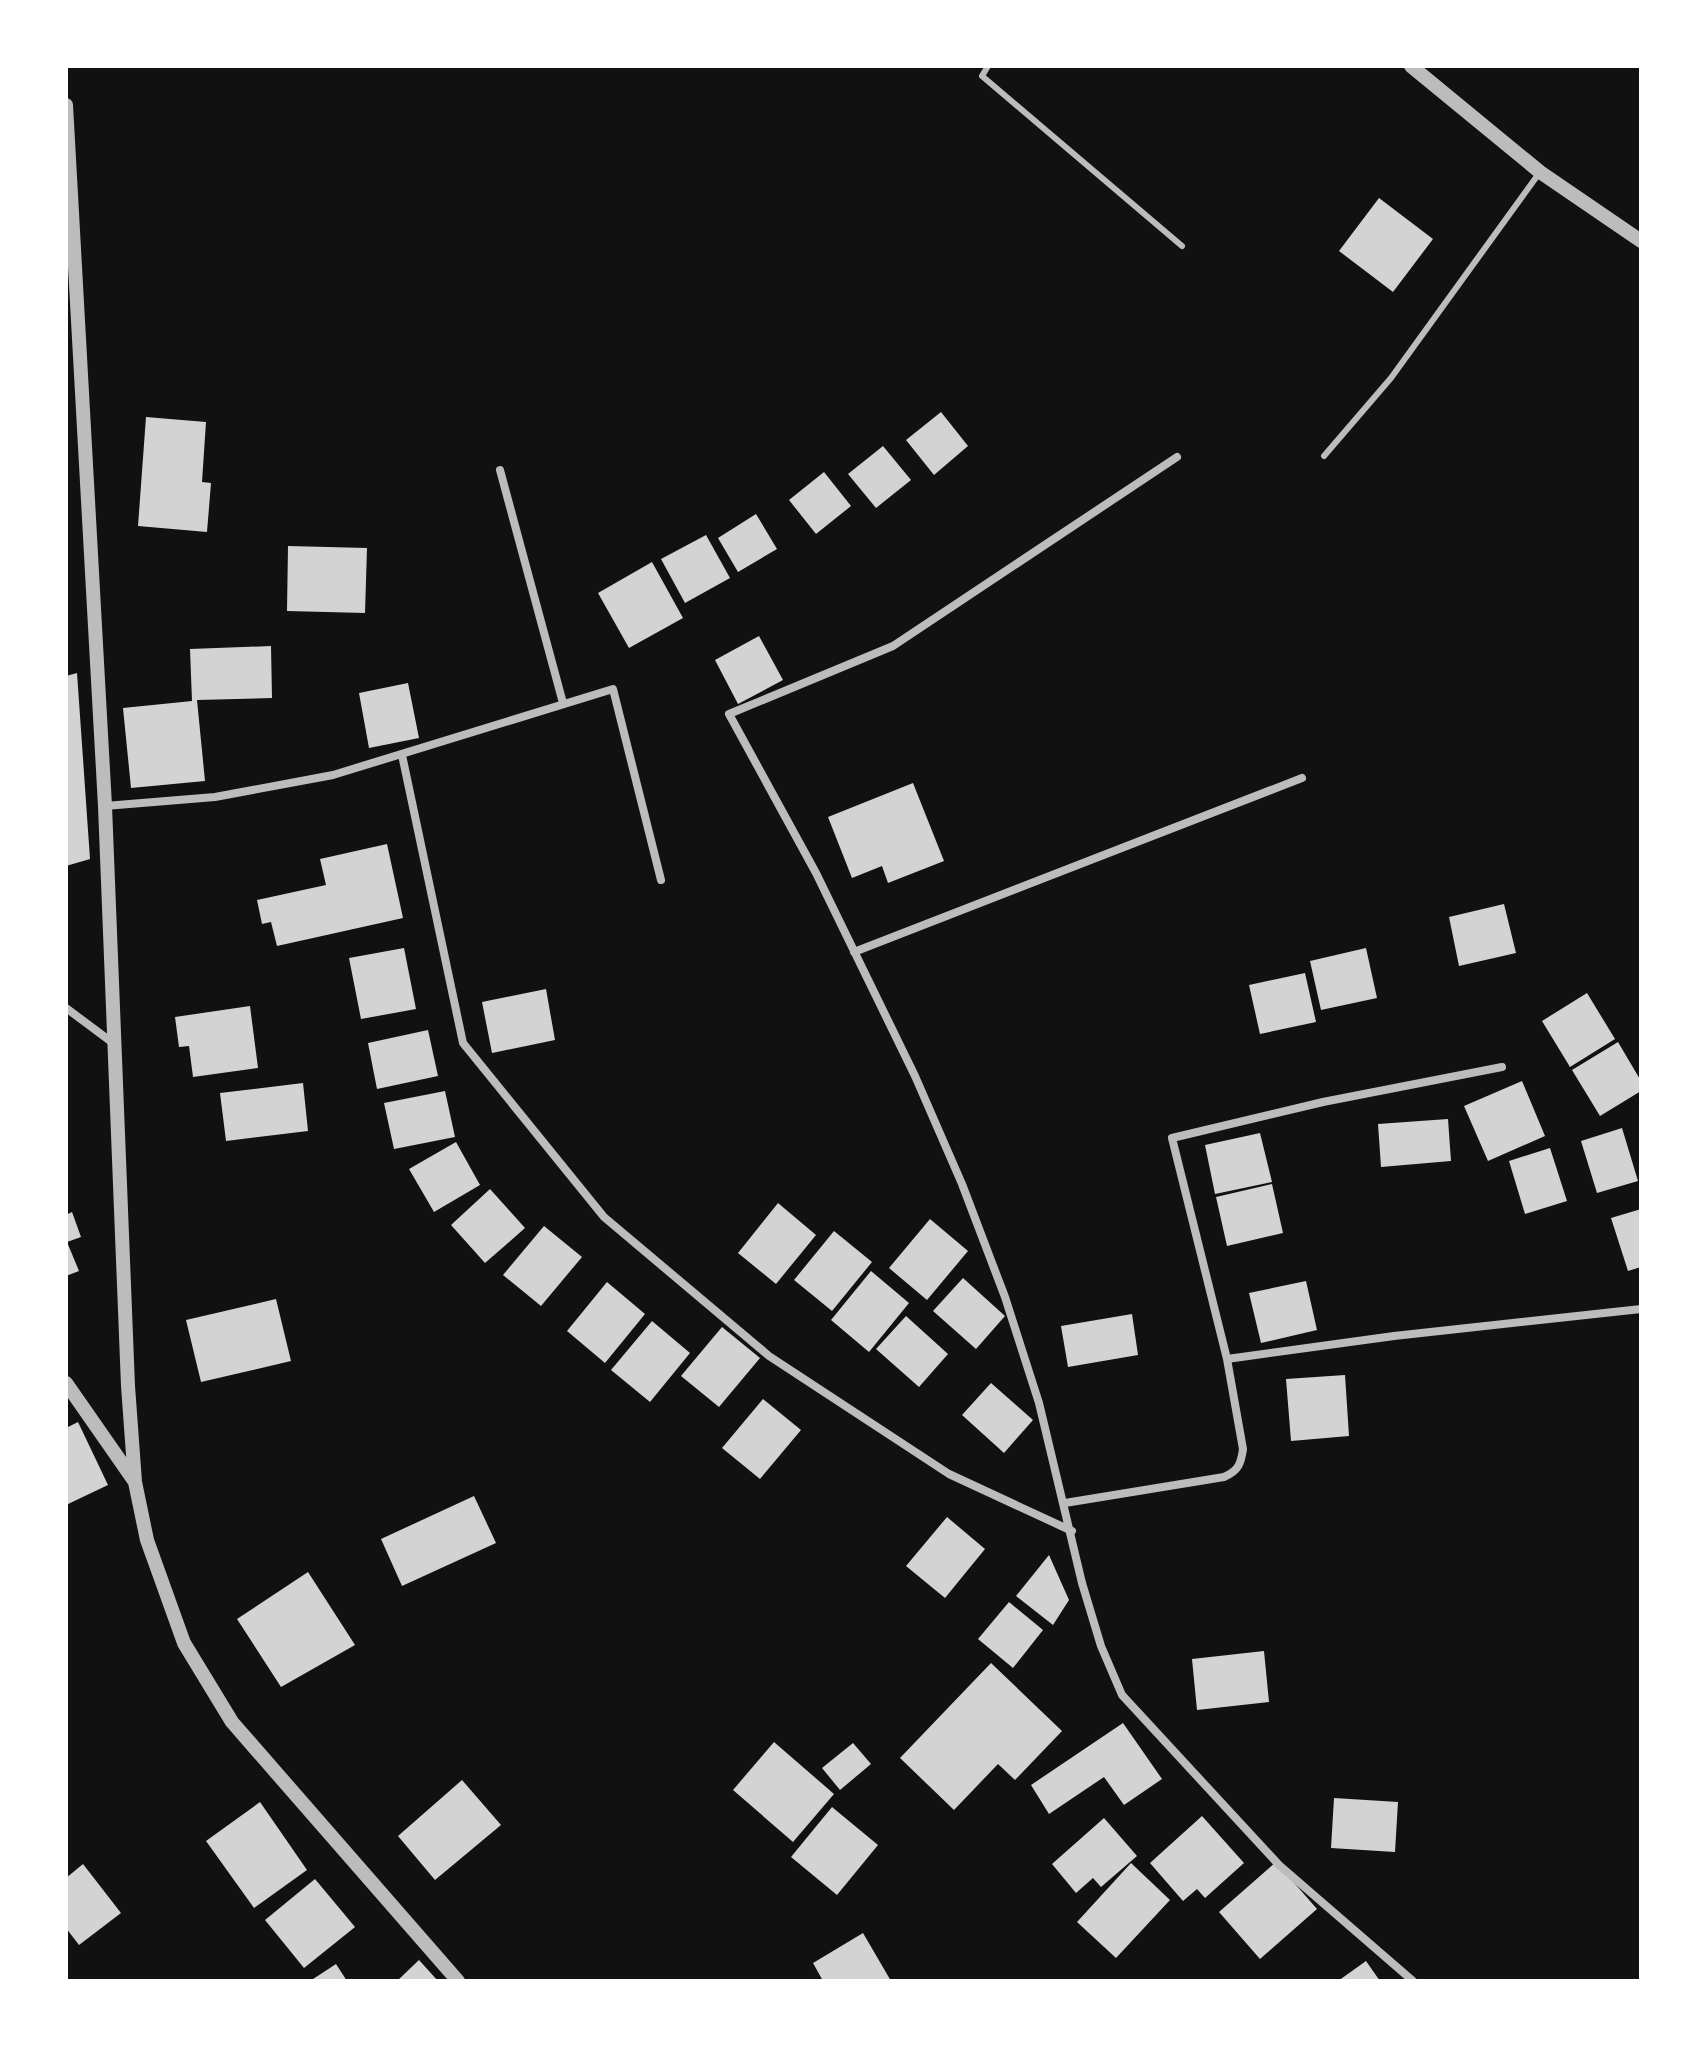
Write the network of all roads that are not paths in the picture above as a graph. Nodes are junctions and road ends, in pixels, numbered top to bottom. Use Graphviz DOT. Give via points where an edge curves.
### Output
graph roads {
  1 [pos="988,66"];
  2 [pos="1411,66"];
  3 [pos="67,114"];
  4 [pos="1540,172"];
  5 [pos="1641,241"];
  6 [pos="1182,246"];
  7 [pos="1324,456"];
  8 [pos="1177,457"];
  9 [pos="500,470"];
  10 [pos="563,703"];
  11 [pos="402,755"];
  12 [pos="1302,778"];
  13 [pos="105,806"];
  14 [pos="661,880"];
  15 [pos="854,952"];
  16 [pos="66,1008"];
  17 [pos="113,1044"];
  18 [pos="1502,1067"];
  19 [pos="1641,1309"];
  20 [pos="1227,1359"];
  21 [pos="66,1383"];
  22 [pos="135,1482"];
  23 [pos="1065,1503"];
  24 [pos="1072,1531"];
  25 [pos="458,1981"];
  26 [pos="1413,1981"];
  1 -- 6 [label="lane" via="982,76"];
  2 -- 4 [label="street"];
  3 -- 13 [label="street"];
  4 -- 5 [label="street"];
  4 -- 7 [label="lane" via="1391,378"];
  8 -- 15 [label="street" via="893,646 729,714"];
  9 -- 10 [label="street"];
  10 -- 11 [label="street"];
  10 -- 14 [label="street" via="613,689"];
  11 -- 13 [label="street" via="283,787"];
  11 -- 24 [label="street" via="463,1043 604,1217 769,1356 949,1474"];
  12 -- 15 [label="street"];
  13 -- 17 [label="street"];
  15 -- 23 [label="street" via="973,1212 1035,1390"];
  16 -- 17 [label="street"];
  17 -- 22 [label="street"];
  18 -- 20 [label="street" via="1172,1138"];
  19 -- 20 [label="street"];
  20 -- 23 [label="street" via="1243,1449 1235,1472"];
  21 -- 22 [label="street"];
  22 -- 25 [label="street" via="164,1594 208,1688 345,1856"];
  23 -- 24 [label="street"];
  24 -- 26 [label="street" via="1101,1646 1122,1695 1279,1865"];
}
